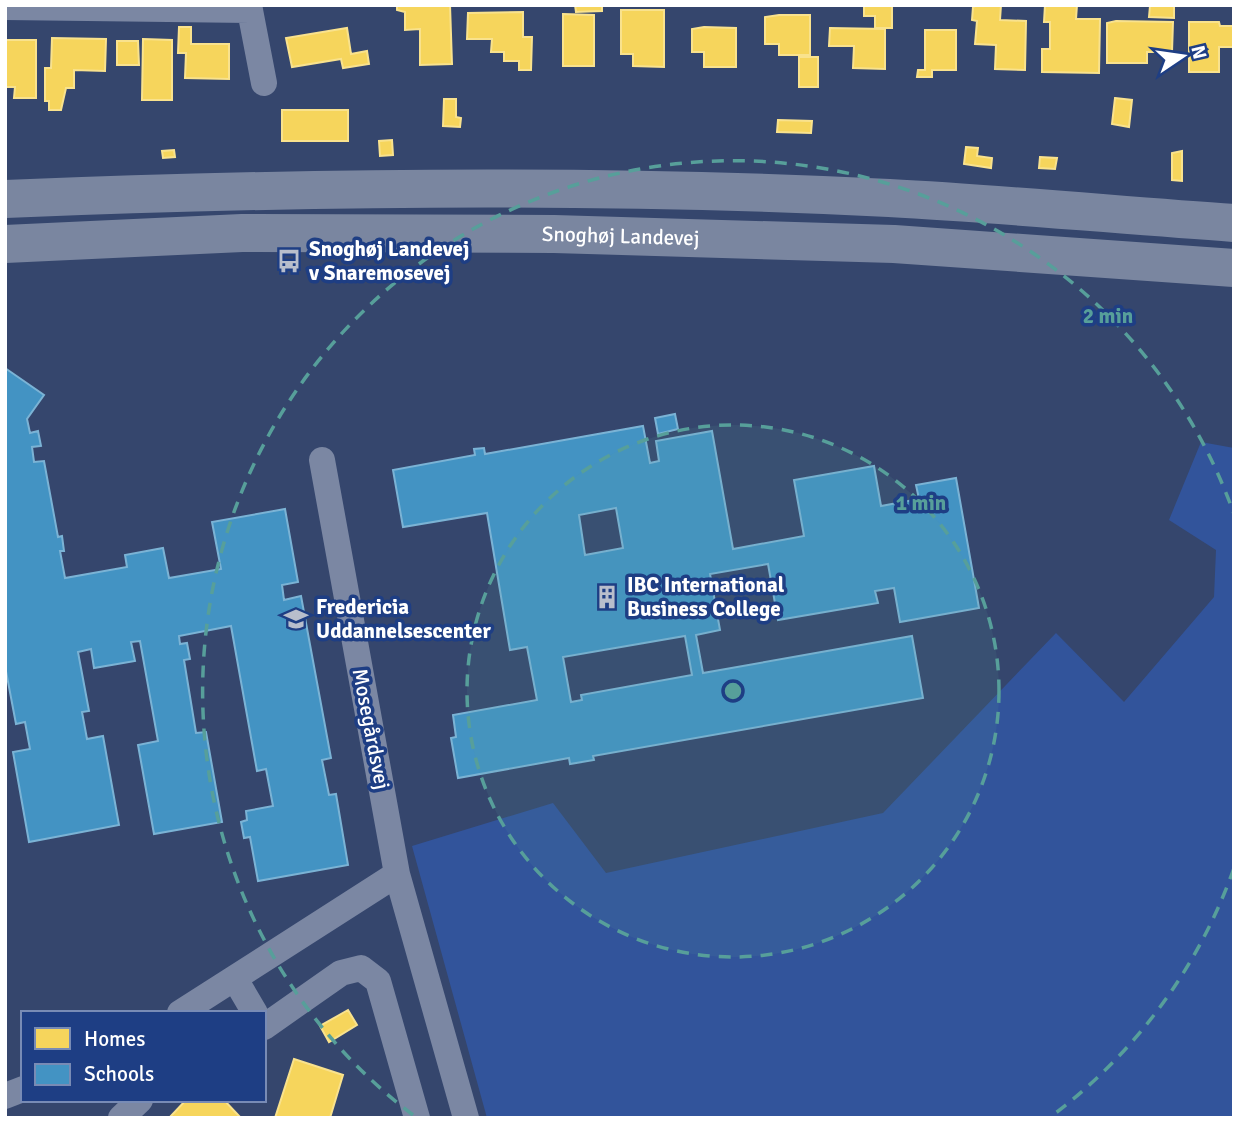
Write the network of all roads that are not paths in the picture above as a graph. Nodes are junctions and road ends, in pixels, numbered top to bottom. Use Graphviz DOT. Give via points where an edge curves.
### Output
graph roads {
  1 [pos="5,7"];
  2 [pos="250,8"];
  3 [pos="264,83"];
  4 [pos="271,188"];
  5 [pos="5,199"];
  6 [pos="5,219"];
  7 [pos="1234,223"];
  8 [pos="5,244"];
  9 [pos="1234,268"];
  10 [pos="322,460"];
  11 [pos="397,874"];
  12 [pos="235,979"];
  13 [pos="183,1011"];
  14 [pos="254,1011"];
  15 [pos="266,1026"];
  16 [pos="138,1102"];
  17 [pos="121,1118"];
  18 [pos="416,1118"];
  19 [pos="466,1118"];
  1 -- 2 [label="street"];
  2 -- 3 [label="street"];
  4 -- 5 [label="main road"];
  4 -- 6 [label="main road" via="206,210"];
  4 -- 7 [label="main road" via="551,189 888,198"];
  8 -- 9 [label="main road, Snoghøj Landevej" via="242,233 554,234 894,244"];
  10 -- 11 [label="street, Mosegårdsvej"];
  11 -- 12 [label="street"];
  11 -- 19 [label="street, Mosegårdsvej"];
  12 -- 13 [label="street"];
  12 -- 14 [label="street"];
  15 -- 18 [label="street" via="341,973 361,968 378,981"];
  16 -- 17 [label="street"];
}
